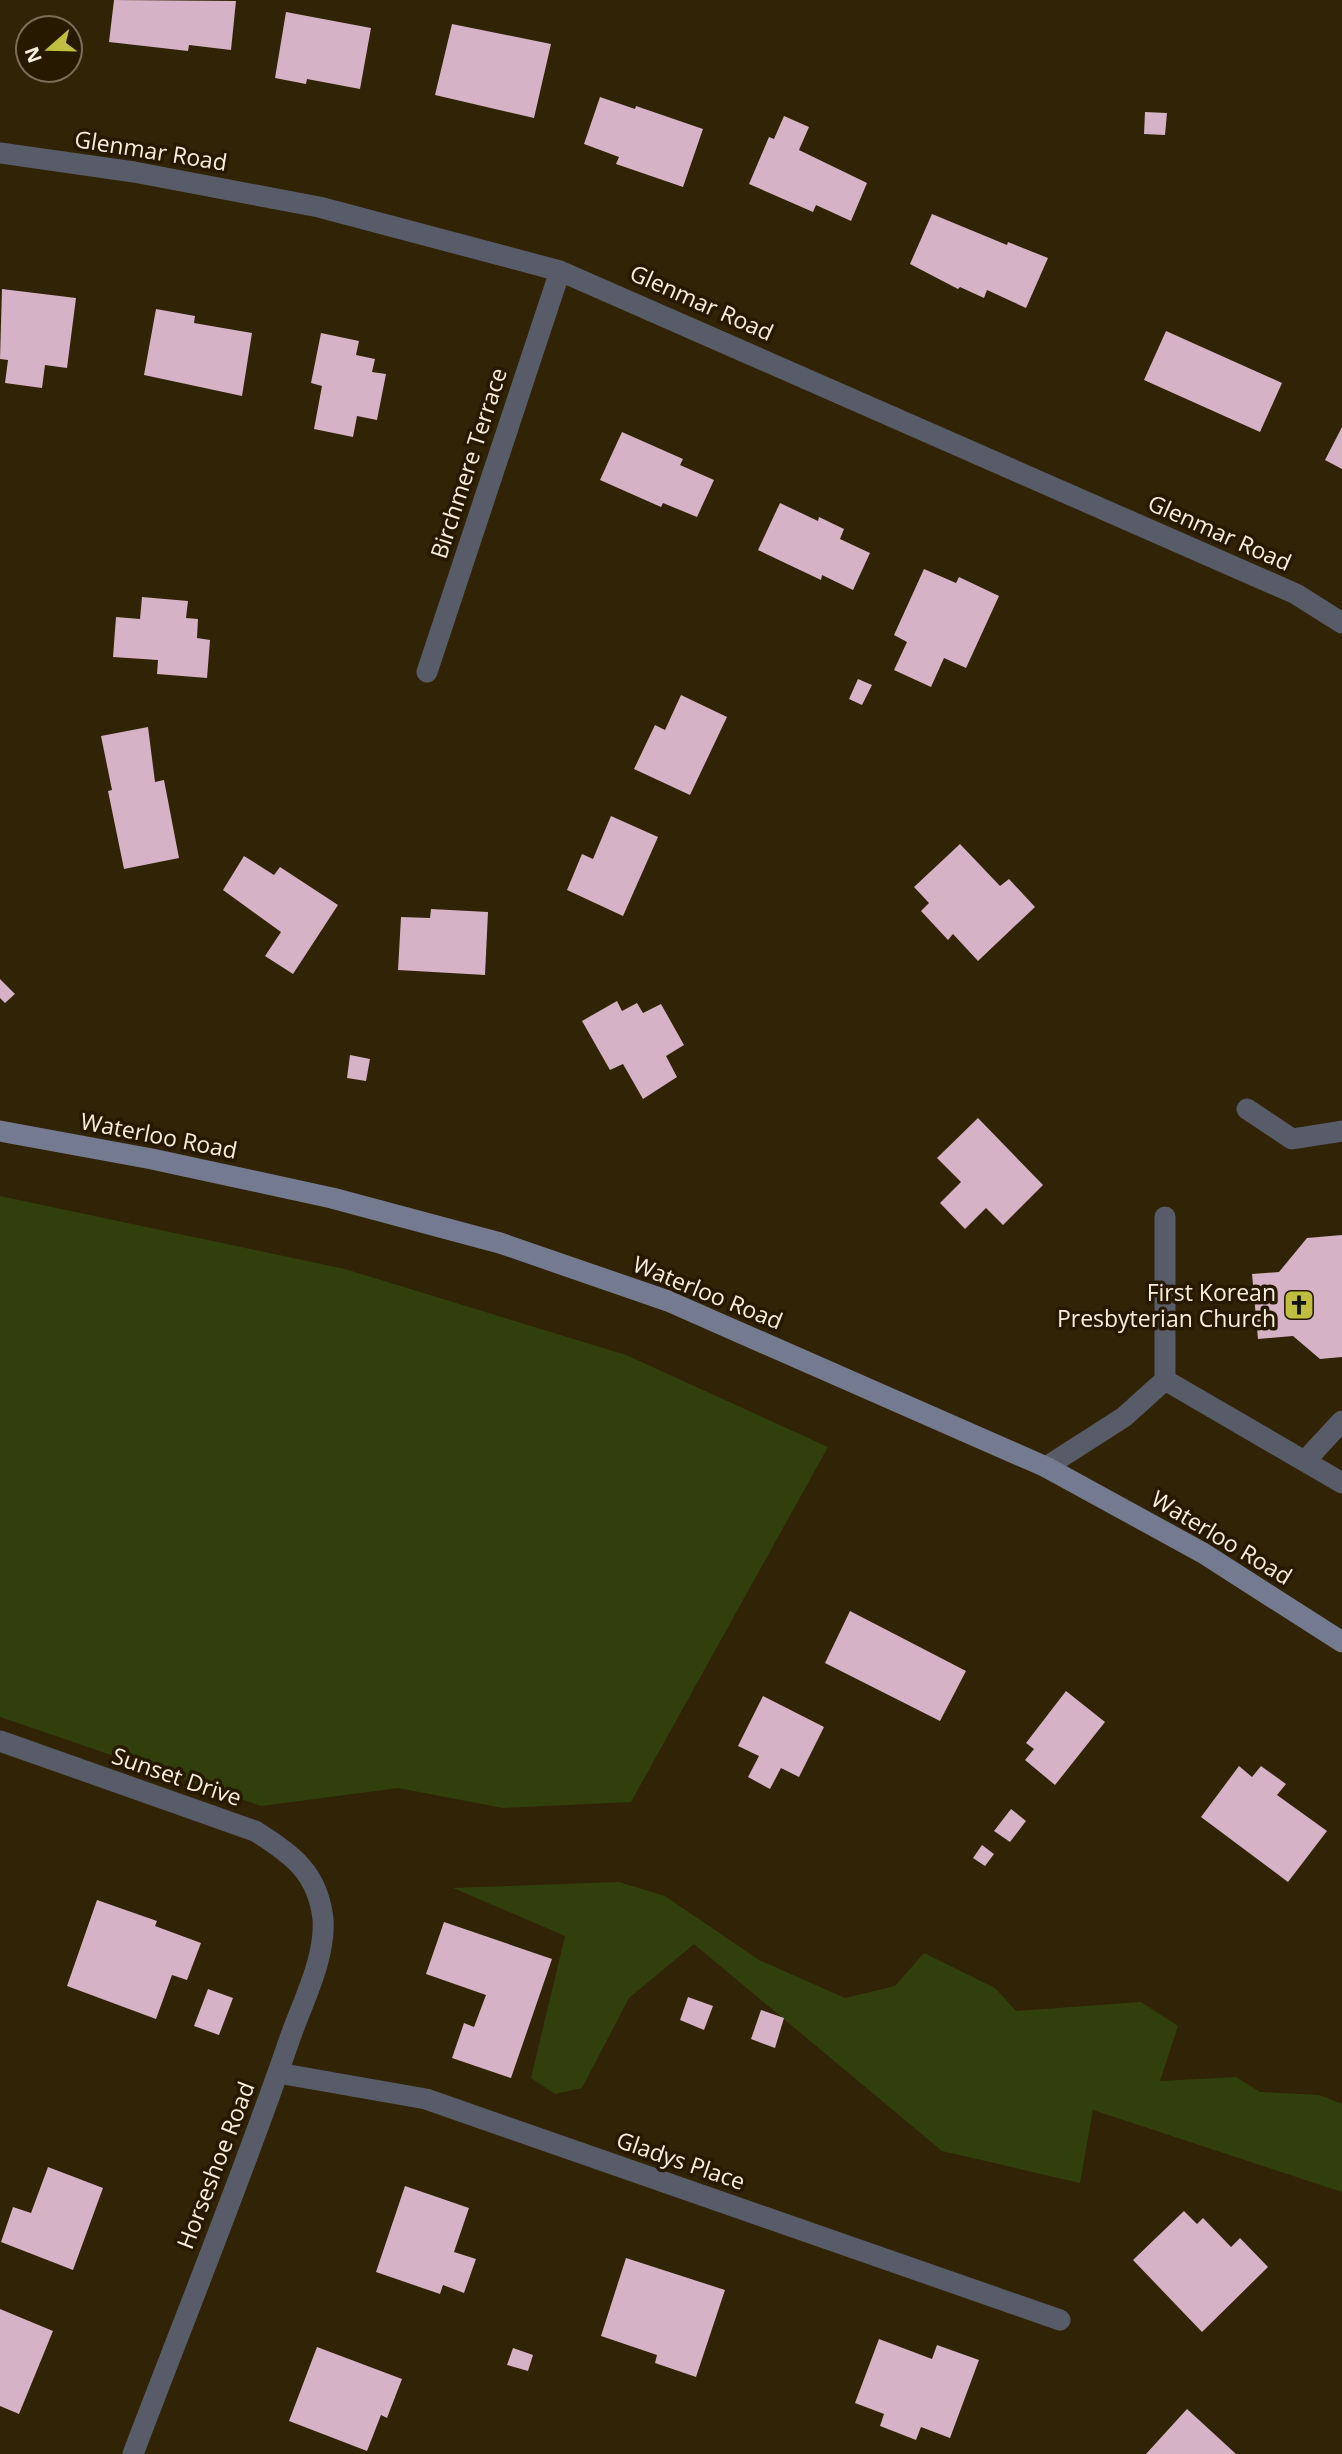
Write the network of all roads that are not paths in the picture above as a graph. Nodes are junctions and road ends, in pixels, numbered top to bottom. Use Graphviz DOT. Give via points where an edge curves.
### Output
graph roads {
  1 [pos="0,153"];
  2 [pos="560,271"];
  3 [pos="1342,623"];
  4 [pos="427,672"];
  5 [pos="1247,1109"];
  6 [pos="1342,1131"];
  7 [pos="0,1132"];
  8 [pos="1165,1217"];
  9 [pos="1165,1380"];
  10 [pos="1342,1421"];
  11 [pos="1305,1461"];
  12 [pos="1046,1467"];
  13 [pos="1342,1483"];
  14 [pos="1342,1642"];
  15 [pos="0,1741"];
  16 [pos="317,1889"];
  17 [pos="278,2073"];
  18 [pos="1060,2320"];
  19 [pos="133,2454"];
  1 -- 2 [label="street, Glenmar Road" via="134,172 318,207"];
  2 -- 3 [label="street, Glenmar Road" via="1296,594"];
  2 -- 4 [label="street, Birchmere Terrace"];
  5 -- 6 [label="street" via="1292,1139"];
  7 -- 12 [label="main road, Waterloo Road" via="332,1198 500,1243 668,1301"];
  8 -- 9 [label="street"];
  9 -- 11 [label="street"];
  9 -- 12 [label="street" via="1124,1417"];
  10 -- 11 [label="street"];
  11 -- 13 [label="street"];
  12 -- 14 [label="main road, Waterloo Road" via="1203,1553"];
  15 -- 16 [label="street, Sunset Drive" via="255,1831 291,1854"];
  16 -- 17 [label="street, Horseshoe Road" via="323,1922 317,1959"];
  17 -- 18 [label="street, Gladys Place" via="426,2099"];
  17 -- 19 [label="street, Horseshoe Road"];
}
